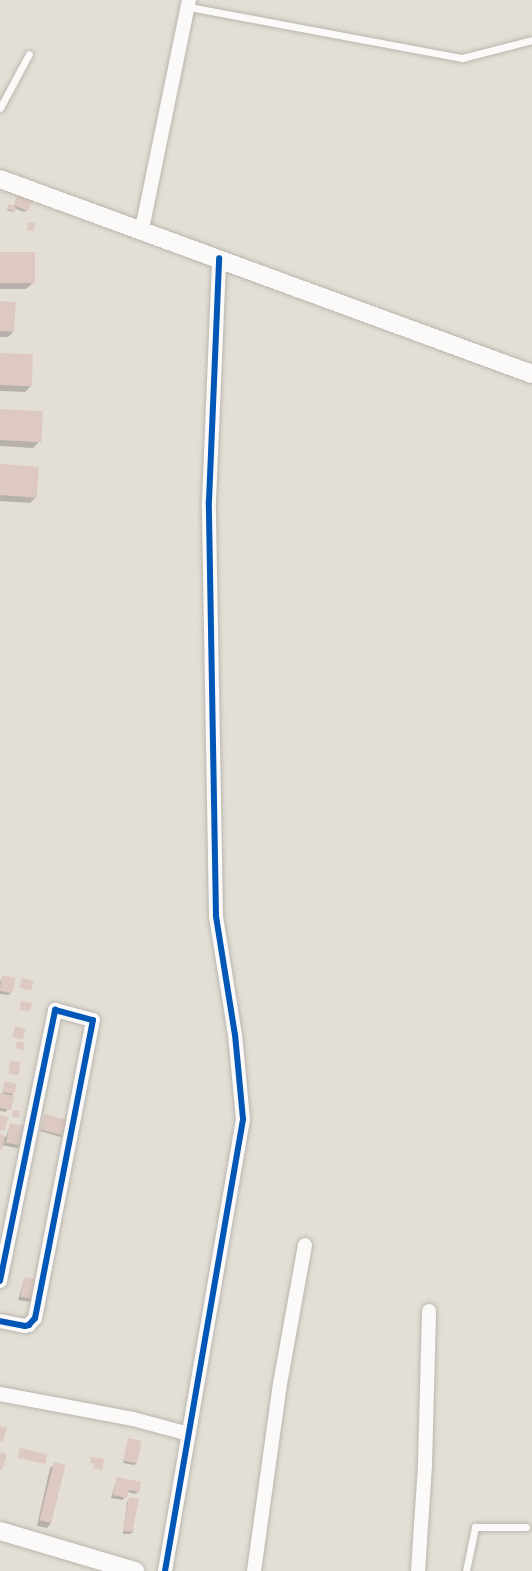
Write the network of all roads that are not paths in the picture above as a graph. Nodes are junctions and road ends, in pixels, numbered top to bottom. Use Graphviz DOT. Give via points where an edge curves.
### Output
graph roads {
  1 [pos="189,3"];
  2 [pos="532,40"];
  3 [pos="29,54"];
  4 [pos="0,108"];
  5 [pos="0,179"];
  6 [pos="142,229"];
  7 [pos="219,258"];
  8 [pos="532,374"];
  9 [pos="304,1245"];
  10 [pos="0,1281"];
  11 [pos="429,1311"];
  12 [pos="0,1321"];
  13 [pos="0,1394"];
  14 [pos="189,1434"];
  15 [pos="526,1527"];
  16 [pos="0,1530"];
  17 [pos="113,1568"];
  18 [pos="135,1571"];
  19 [pos="165,1571"];
  20 [pos="254,1571"];
  21 [pos="418,1571"];
  22 [pos="466,1571"];
  1 -- 2 [label="lane" via="462,58"];
  1 -- 6 [label="street"];
  3 -- 4 [label="lane"];
  5 -- 6 [label="street"];
  6 -- 7 [label="street"];
  7 -- 8 [label="street"];
  7 -- 14 [label="street" via="209,501 216,916 235,1035 243,1119"];
  9 -- 20 [label="street"];
  10 -- 12 [label="street" via="55,1010 94,1022 35,1318 25,1326"];
  11 -- 21 [label="street"];
  13 -- 14 [label="street" via="133,1419"];
  14 -- 19 [label="street"];
  15 -- 22 [label="lane" via="472,1528"];
  16 -- 17 [label="street"];
  17 -- 18 [label="street"];
}
